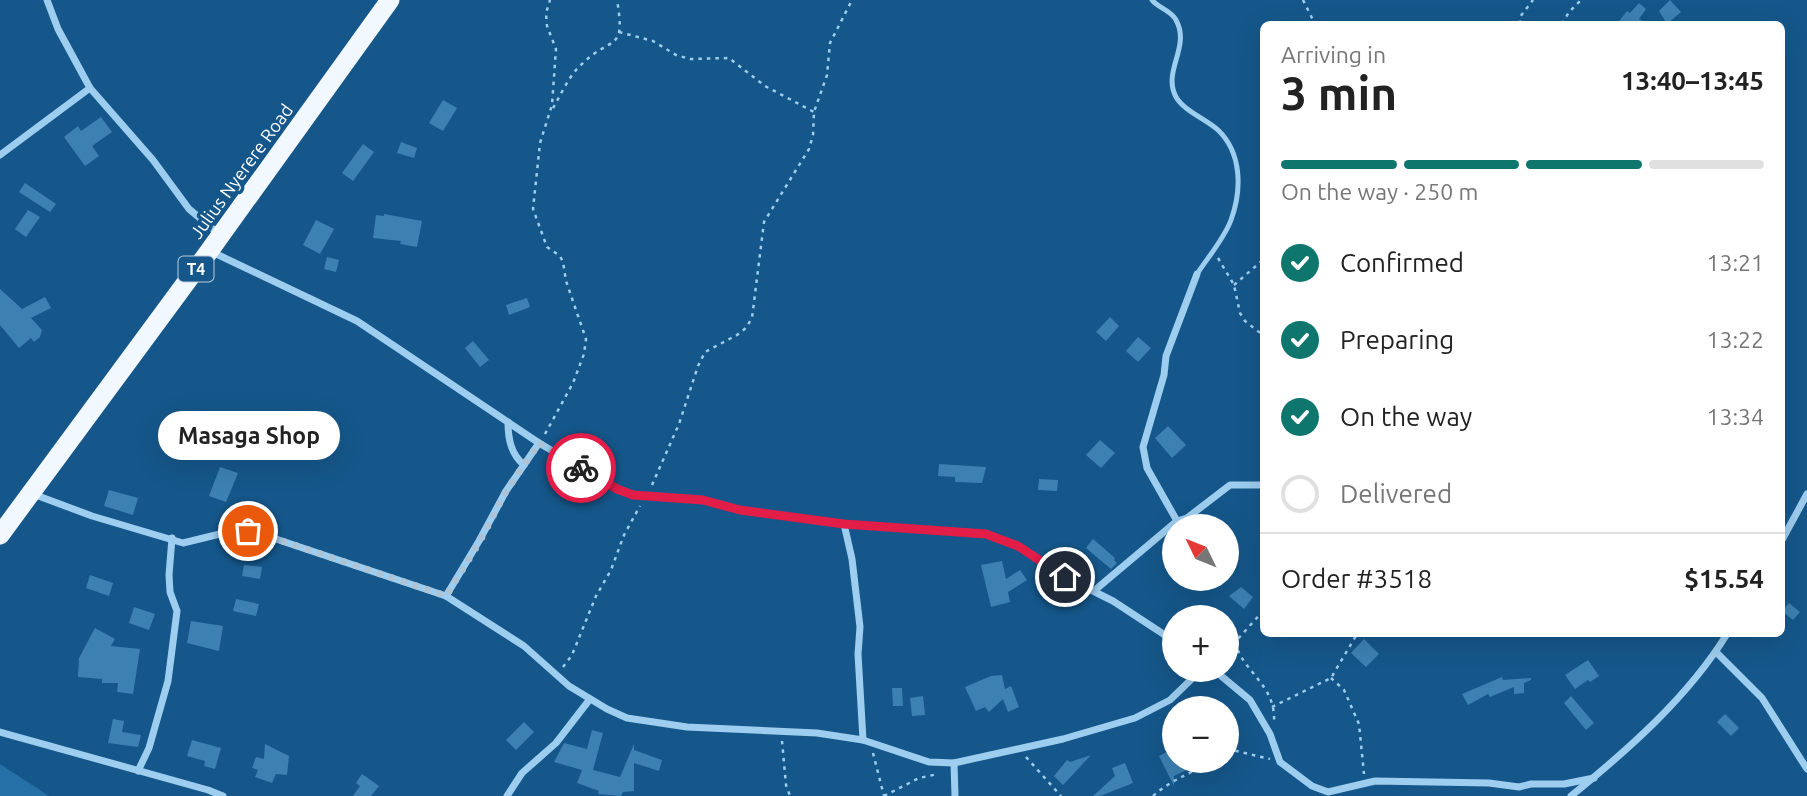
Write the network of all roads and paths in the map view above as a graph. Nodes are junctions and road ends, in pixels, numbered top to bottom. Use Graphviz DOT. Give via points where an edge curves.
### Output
graph roads {
  1 [pos="47,0"];
  2 [pos="390,0"];
  3 [pos="550,0"];
  4 [pos="617,0"];
  5 [pos="852,0"];
  6 [pos="1152,0"];
  7 [pos="1303,0"];
  8 [pos="1534,0"];
  9 [pos="1581,0"];
  10 [pos="1314,21"];
  11 [pos="1521,21"];
  12 [pos="1564,21"];
  13 [pos="619,32"];
  14 [pos="90,88"];
  15 [pos="551,111"];
  16 [pos="814,112"];
  17 [pos="0,155"];
  18 [pos="215,242"];
  19 [pos="1213,249"];
  20 [pos="1260,262"];
  21 [pos="1197,274"];
  22 [pos="1234,285"];
  23 [pos="1260,333"];
  24 [pos="508,422"];
  25 [pos="539,443"];
  26 [pos="524,465"];
  27 [pos="1260,485"];
  28 [pos="33,493"];
  29 [pos="1807,494"];
  30 [pos="648,496"];
  31 [pos="1173,514"];
  32 [pos="1192,514"];
  33 [pos="844,524"];
  34 [pos="1162,534"];
  35 [pos="1785,534"];
  36 [pos="0,535"];
  37 [pos="172,538"];
  38 [pos="1095,590"];
  39 [pos="446,596"];
  40 [pos="1260,614"];
  41 [pos="1162,633"];
  42 [pos="1355,637"];
  43 [pos="1725,637"];
  44 [pos="1239,638"];
  45 [pos="1716,652"];
  46 [pos="1239,654"];
  47 [pos="557,675"];
  48 [pos="1331,678"];
  49 [pos="1189,682"];
  50 [pos="1228,682"];
  51 [pos="590,699"];
  52 [pos="1272,707"];
  53 [pos="781,731"];
  54 [pos="0,732"];
  55 [pos="1271,738"];
  56 [pos="867,742"];
  57 [pos="1020,749"];
  58 [pos="1239,752"];
  59 [pos="1280,762"];
  60 [pos="954,766"];
  61 [pos="1807,769"];
  62 [pos="138,771"];
  63 [pos="1188,773"];
  64 [pos="1594,778"];
  65 [pos="1368,783"];
  66 [pos="223,796"];
  67 [pos="507,796"];
  68 [pos="790,796"];
  69 [pos="884,796"];
  70 [pos="955,796"];
  71 [pos="1060,796"];
  72 [pos="1153,796"];
  73 [pos="1572,796"];
  1 -- 14 [label="street"];
  2 -- 18 [label="highway, Julius Nyerere Road / T4"];
  3 -- 15 [label="path" via="547,26 555,49"];
  4 -- 13 [label="path"];
  5 -- 16 [label="path" via="830,43 827,75"];
  6 -- 19 [label="lane" via="1176,19 1179,29 1181,49 1172,73 1177,99 1223,135 1237,161 1231,220"];
  7 -- 10 [label="path"];
  8 -- 11 [label="path"];
  9 -- 12 [label="path"];
  13 -- 15 [label="path" via="613,45 574,72"];
  13 -- 16 [label="path" via="653,41 690,59 729,58 765,86"];
  14 -- 17 [label="street"];
  14 -- 18 [label="street" via="153,160"];
  15 -- 25 [label="path" via="540,144 533,209 547,247 563,262 586,338 573,383"];
  16 -- 30 [label="path" via="809,149 764,222 752,318 737,335 705,352"];
  18 -- 24 [label="street" via="357,321"];
  18 -- 28 [label="highway, Julius Nyerere Road / T4"];
  19 -- 21 [label="lane"];
  19 -- 22 [label="path"];
  20 -- 22 [label="path"];
  21 -- 31 [label="street" via="1166,356 1143,447 1147,468"];
  22 -- 23 [label="path" via="1240,313"];
  24 -- 25 [label="street"];
  24 -- 26 [label="street" via="509,444"];
  25 -- 26 [label="street"];
  25 -- 30 [label="street" via="617,489"];
  26 -- 39 [label="street"];
  27 -- 32 [label="street" via="1230,485"];
  28 -- 36 [label="highway, Julius Nyerere Road / T4"];
  28 -- 37 [label="street" via="92,516"];
  29 -- 35 [label="street"];
  30 -- 33 [label="street" via="703,500 740,510"];
  30 -- 47 [label="path" via="636,510 572,655"];
  33 -- 38 [label="street" via="986,534 1018,546 1065,577"];
  33 -- 56 [label="street" via="860,627 858,654"];
  34 -- 38 [label="street"];
  37 -- 39 [label="street" via="183,543 248,531"];
  37 -- 62 [label="street" via="170,592 177,611 168,681"];
  38 -- 41 [label="street"];
  39 -- 47 [label="street" via="524,646"];
  40 -- 44 [label="path"];
  42 -- 48 [label="path"];
  43 -- 45 [label="street"];
  45 -- 61 [label="street" via="1762,698"];
  45 -- 64 [label="street" via="1631,748"];
  46 -- 52 [label="path" via="1262,681"];
  47 -- 51 [label="street"];
  48 -- 52 [label="path"];
  48 -- 65 [label="path" via="1344,690 1359,724"];
  49 -- 57 [label="street" via="1170,700 1135,718"];
  50 -- 55 [label="street" via="1250,700"];
  51 -- 53 [label="street" via="627,718 687,727"];
  51 -- 67 [label="street" via="556,743 522,773"];
  52 -- 55 [label="path"];
  53 -- 56 [label="street"];
  53 -- 68 [label="path"];
  54 -- 62 [label="street"];
  55 -- 59 [label="street"];
  56 -- 60 [label="street"];
  56 -- 69 [label="path"];
  57 -- 60 [label="street"];
  57 -- 71 [label="path"];
  58 -- 59 [label="path"];
  59 -- 65 [label="street" via="1328,792"];
  60 -- 69 [label="path"];
  60 -- 70 [label="street"];
  62 -- 66 [label="street"];
  63 -- 72 [label="path" via="1169,781"];
  64 -- 65 [label="street" via="1519,787"];
  64 -- 73 [label="street"];
}
